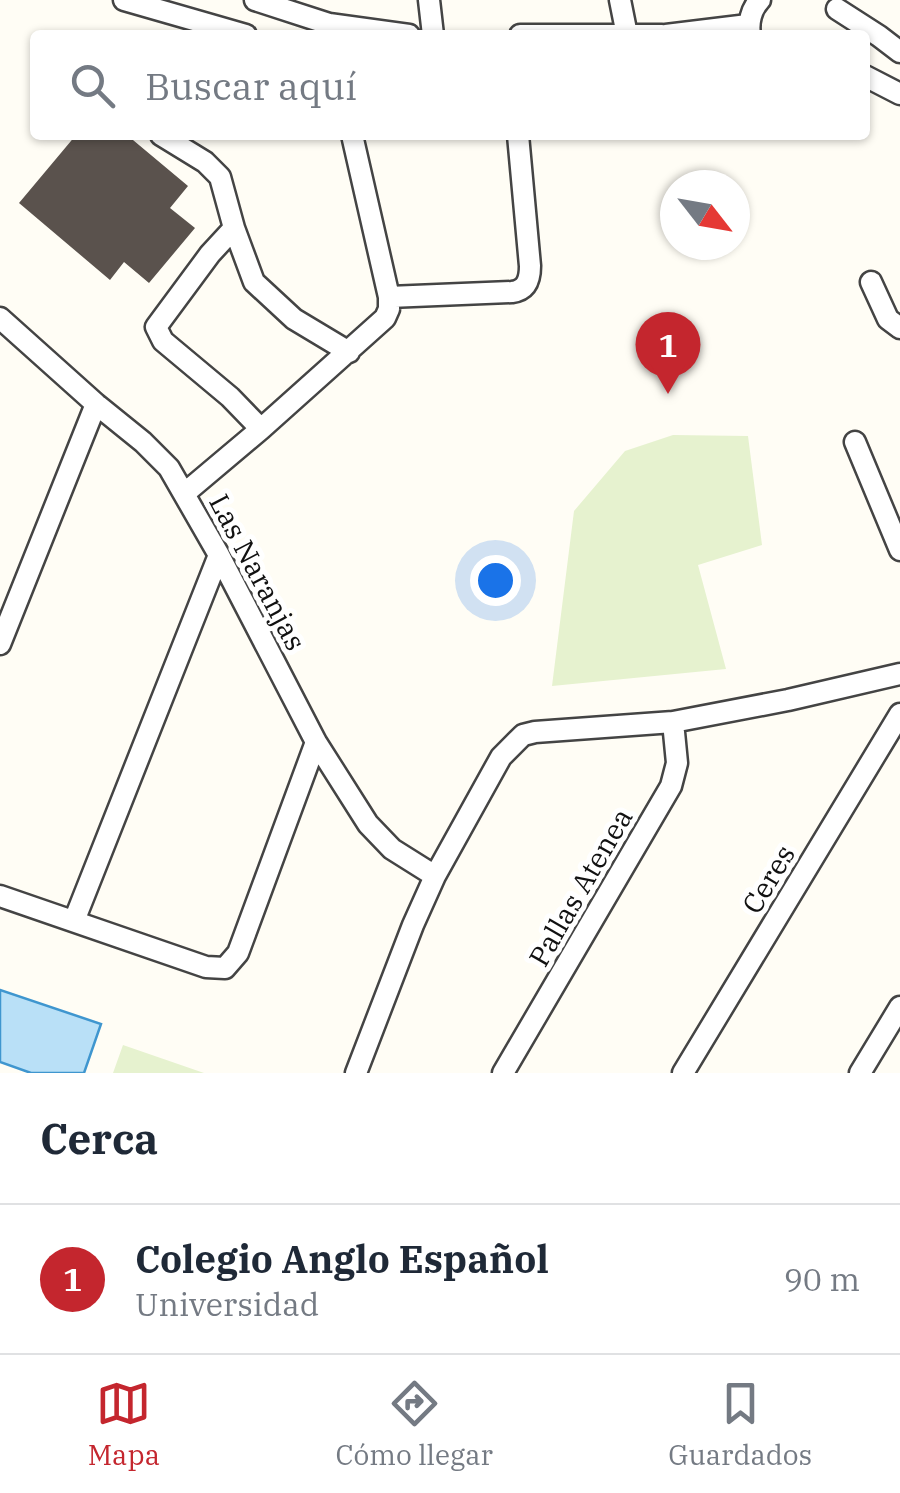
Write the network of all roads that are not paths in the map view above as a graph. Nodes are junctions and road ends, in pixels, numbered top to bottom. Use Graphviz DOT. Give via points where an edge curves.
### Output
graph roads {
  1 [pos="124,0"];
  2 [pos="255,0"];
  3 [pos="429,0"];
  4 [pos="620,0"];
  5 [pos="760,0"];
  6 [pos="834,5"];
  7 [pos="229,30"];
  8 [pos="328,30"];
  9 [pos="432,30"];
  10 [pos="626,30"];
  11 [pos="749,30"];
  12 [pos="842,30"];
  13 [pos="900,52"];
  14 [pos="870,79"];
  15 [pos="900,94"];
  16 [pos="168,140"];
  17 [pos="353,140"];
  18 [pos="518,140"];
  19 [pos="234,228"];
  20 [pos="871,282"];
  21 [pos="389,296"];
  22 [pos="0,318"];
  23 [pos="900,328"];
  24 [pos="349,352"];
  25 [pos="96,404"];
  26 [pos="261,429"];
  27 [pos="855,442"];
  28 [pos="185,493"];
  29 [pos="900,550"];
  30 [pos="219,554"];
  31 [pos="0,644"];
  32 [pos="900,674"];
  33 [pos="900,714"];
  34 [pos="673,722"];
  35 [pos="316,742"];
  36 [pos="435,876"];
  37 [pos="0,896"];
  38 [pos="74,921"];
  39 [pos="900,1007"];
  40 [pos="356,1073"];
  41 [pos="503,1073"];
  42 [pos="682,1073"];
  43 [pos="860,1073"];
  1 -- 7 [label="street"];
  2 -- 8 [label="street"];
  3 -- 9 [label="street"];
  4 -- 10 [label="street"];
  5 -- 11 [label="street"];
  6 -- 12 [label="street"];
  6 -- 13 [label="street"];
  14 -- 15 [label="street"];
  16 -- 19 [label="street" via="220,177"];
  17 -- 21 [label="street"];
  18 -- 21 [label="street" via="530,266 526,286"];
  19 -- 24 [label="street" via="254,282 294,319"];
  19 -- 26 [label="street" via="156,327 163,341"];
  20 -- 23 [label="street" via="888,319"];
  21 -- 24 [label="street" via="385,318"];
  22 -- 25 [label="street, Las Naranjas"];
  24 -- 26 [label="street"];
  25 -- 28 [label="street, Las Naranjas" via="144,442"];
  25 -- 31 [label="street"];
  26 -- 28 [label="street"];
  27 -- 29 [label="street"];
  28 -- 30 [label="street, Las Naranjas"];
  30 -- 35 [label="street, Las Naranjas"];
  30 -- 38 [label="street"];
  32 -- 34 [label="street"];
  33 -- 42 [label="street, Ceres"];
  34 -- 36 [label="street" via="523,735 501,757"];
  34 -- 41 [label="street, Pallas Atenea" via="677,763 671,786"];
  35 -- 36 [label="street, Las Naranjas" via="368,824 392,850"];
  35 -- 38 [label="street" via="238,952 225,968"];
  36 -- 40 [label="street"];
  37 -- 38 [label="street"];
  39 -- 43 [label="street"];
}
